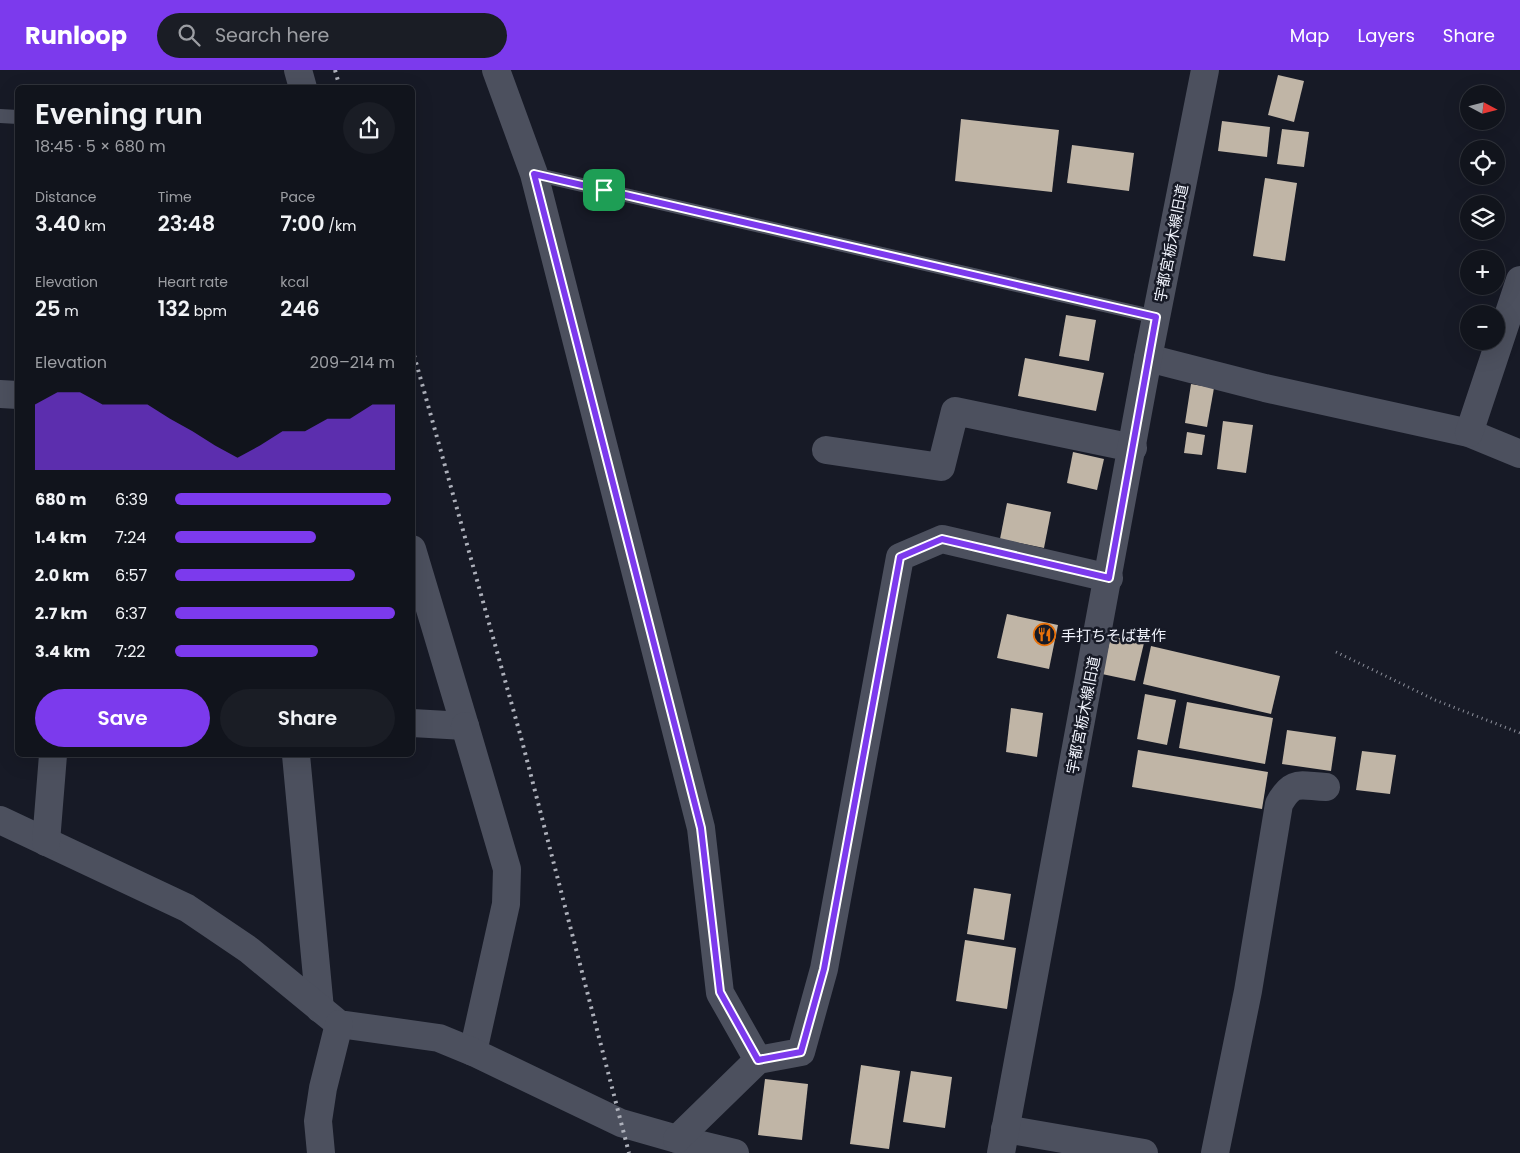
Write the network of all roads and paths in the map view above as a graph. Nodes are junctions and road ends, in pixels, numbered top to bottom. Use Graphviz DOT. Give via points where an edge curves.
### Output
graph roads {
  1 [pos="298,70"];
  2 [pos="496,70"];
  3 [pos="1206,70"];
  4 [pos="302,85"];
  5 [pos="0,116"];
  6 [pos="15,117"];
  7 [pos="534,174"];
  8 [pos="1520,280"];
  9 [pos="1156,317"];
  10 [pos="1148,358"];
  11 [pos="0,394"];
  12 [pos="15,394"];
  13 [pos="1469,433"];
  14 [pos="1133,448"];
  15 [pos="826,450"];
  16 [pos="1520,454"];
  17 [pos="415,559"];
  18 [pos="1109,578"];
  19 [pos="1336,652"];
  20 [pos="415,724"];
  21 [pos="465,726"];
  22 [pos="1520,733"];
  23 [pos="53,757"];
  24 [pos="296,757"];
  25 [pos="1326,788"];
  26 [pos="0,820"];
  27 [pos="46,842"];
  28 [pos="329,1016"];
  29 [pos="473,1052"];
  30 [pos="758,1060"];
  31 [pos="676,1139"];
  32 [pos="1003,1141"];
  33 [pos="321,1153"];
  34 [pos="734,1153"];
  35 [pos="1144,1153"];
  36 [pos="1215,1153"];
  1 -- 4 [label="street"];
  2 -- 7 [label="street"];
  3 -- 9 [label="street, 宇都宮栃木線旧道"];
  5 -- 6 [label="lane"];
  7 -- 9 [label="lane"];
  7 -- 30 [label="street" via="701,828 720,992"];
  8 -- 13 [label="street"];
  9 -- 10 [label="street, 宇都宮栃木線旧道"];
  10 -- 13 [label="street" via="1265,388"];
  10 -- 14 [label="street, 宇都宮栃木線旧道"];
  11 -- 12 [label="street"];
  13 -- 16 [label="street"];
  14 -- 15 [label="street" via="955,411 940,467"];
  14 -- 18 [label="street, 宇都宮栃木線旧道"];
  17 -- 21 [label="street"];
  18 -- 30 [label="street" via="942,539 900,557 824,969 801,1052"];
  18 -- 32 [label="street, 宇都宮栃木線旧道"];
  19 -- 22 [label="path" via="1435,700"];
  20 -- 21 [label="street"];
  21 -- 29 [label="street" via="508,869 506,904"];
  23 -- 27 [label="street"];
  24 -- 28 [label="street"];
  25 -- 36 [label="street" via="1295,785 1279,804 1248,991"];
  26 -- 27 [label="street"];
  27 -- 28 [label="street" via="187,908 249,950"];
  28 -- 29 [label="street" via="439,1038"];
  28 -- 33 [label="street" via="318,1121"];
  29 -- 31 [label="street" via="622,1123"];
  30 -- 31 [label="street"];
  31 -- 34 [label="street"];
  32 -- 35 [label="street"];
}
